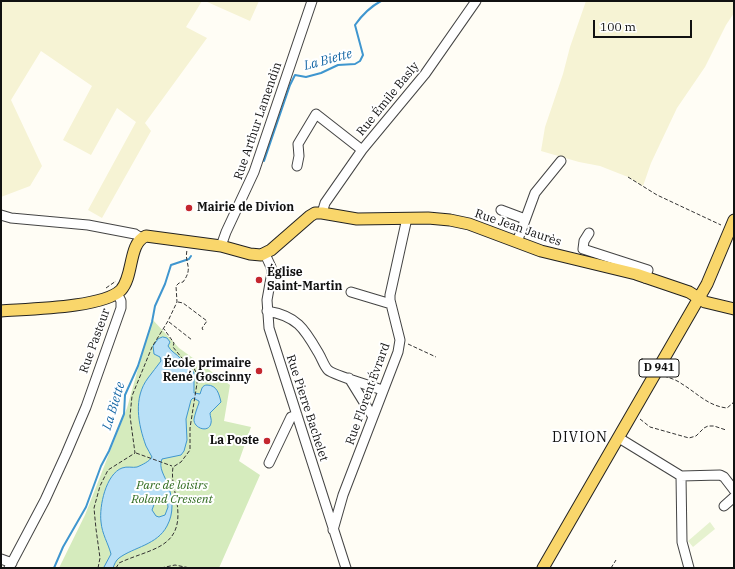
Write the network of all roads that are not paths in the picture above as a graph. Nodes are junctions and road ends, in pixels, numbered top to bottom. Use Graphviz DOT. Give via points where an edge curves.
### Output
graph roads {
  1 [pos="312,1"];
  2 [pos="476,1"];
  3 [pos="362,150"];
  4 [pos="561,161"];
  5 [pos="297,166"];
  6 [pos="501,210"];
  7 [pos="322,213"];
  8 [pos="1,215"];
  9 [pos="407,218"];
  10 [pos="526,219"];
  11 [pos="732,225"];
  12 [pos="589,233"];
  13 [pos="141,238"];
  14 [pos="517,242"];
  15 [pos="221,246"];
  16 [pos="265,254"];
  17 [pos="645,278"];
  18 [pos="351,292"];
  19 [pos="117,294"];
  20 [pos="698,299"];
  21 [pos="391,304"];
  22 [pos="734,310"];
  23 [pos="1,311"];
  24 [pos="267,311"];
  25 [pos="349,378"];
  26 [pos="383,390"];
  27 [pos="297,415"];
  28 [pos="373,417"];
  29 [pos="619,438"];
  30 [pos="269,463"];
  31 [pos="681,476"];
  32 [pos="734,490"];
  33 [pos="734,498"];
  34 [pos="724,506"];
  35 [pos="333,530"];
  36 [pos="1,559"];
  37 [pos="11,565"];
  38 [pos="346,568"];
  39 [pos="544,568"];
  40 [pos="689,568"];
  1 -- 15 [label="street, Rue Arthur Lamendin" via="256,168"];
  2 -- 3 [label="street, Rue Émile Basly" via="425,74"];
  3 -- 5 [label="street" via="316,114 298,144"];
  3 -- 7 [label="street, Rue Émile Basly" via="325,203"];
  4 -- 10 [label="street" via="536,193"];
  6 -- 10 [label="street"];
  7 -- 9 [label="main road, Rue Jean Jaurès" via="357,219"];
  7 -- 16 [label="main road" via="310,216"];
  8 -- 13 [label="street" via="88,225 135,234"];
  9 -- 14 [label="main road, Rue Jean Jaurès" via="450,220 469,224"];
  9 -- 21 [label="street, Rue Florent Évrard" via="390,295"];
  10 -- 14 [label="street"];
  11 -- 20 [label="main road, D 941"];
  12 -- 17 [label="street" via="583,249 648,270"];
  13 -- 15 [label="main road" via="146,236"];
  13 -- 19 [label="main road" via="135,249 129,276"];
  14 -- 17 [label="main road, Rue Jean Jaurès" via="561,257"];
  15 -- 16 [label="main road" via="250,254"];
  16 -- 24 [label="street, Rue Pierre Bachelet" via="272,267"];
  17 -- 20 [label="main road, Rue Jean Jaurès" via="689,292"];
  18 -- 21 [label="street"];
  19 -- 23 [label="main road" via="97,301"];
  19 -- 37 [label="street, Rue Pasteur" via="121,300 121,308 86,407 45,500"];
  20 -- 22 [label="main road, Rue Jean Jaurès"];
  20 -- 29 [label="main road, D 941"];
  21 -- 26 [label="street, Rue Florent Évrard" via="400,340"];
  24 -- 25 [label="street" via="278,313 301,325 328,370"];
  24 -- 27 [label="street, Rue Pierre Bachelet" via="269,328"];
  25 -- 26 [label="street"];
  25 -- 28 [label="street"];
  26 -- 28 [label="street, Rue Florent Évrard"];
  27 -- 30 [label="street" via="291,417"];
  27 -- 35 [label="street, Rue Pierre Bachelet"];
  28 -- 35 [label="street, Rue Florent Évrard" via="343,495"];
  29 -- 31 [label="street"];
  29 -- 39 [label="main road, D 941"];
  31 -- 32 [label="street" via="720,475"];
  31 -- 40 [label="street" via="682,542"];
  33 -- 34 [label="street"];
  35 -- 38 [label="street, Rue Pierre Bachelet"];
  36 -- 37 [label="street"];
}
